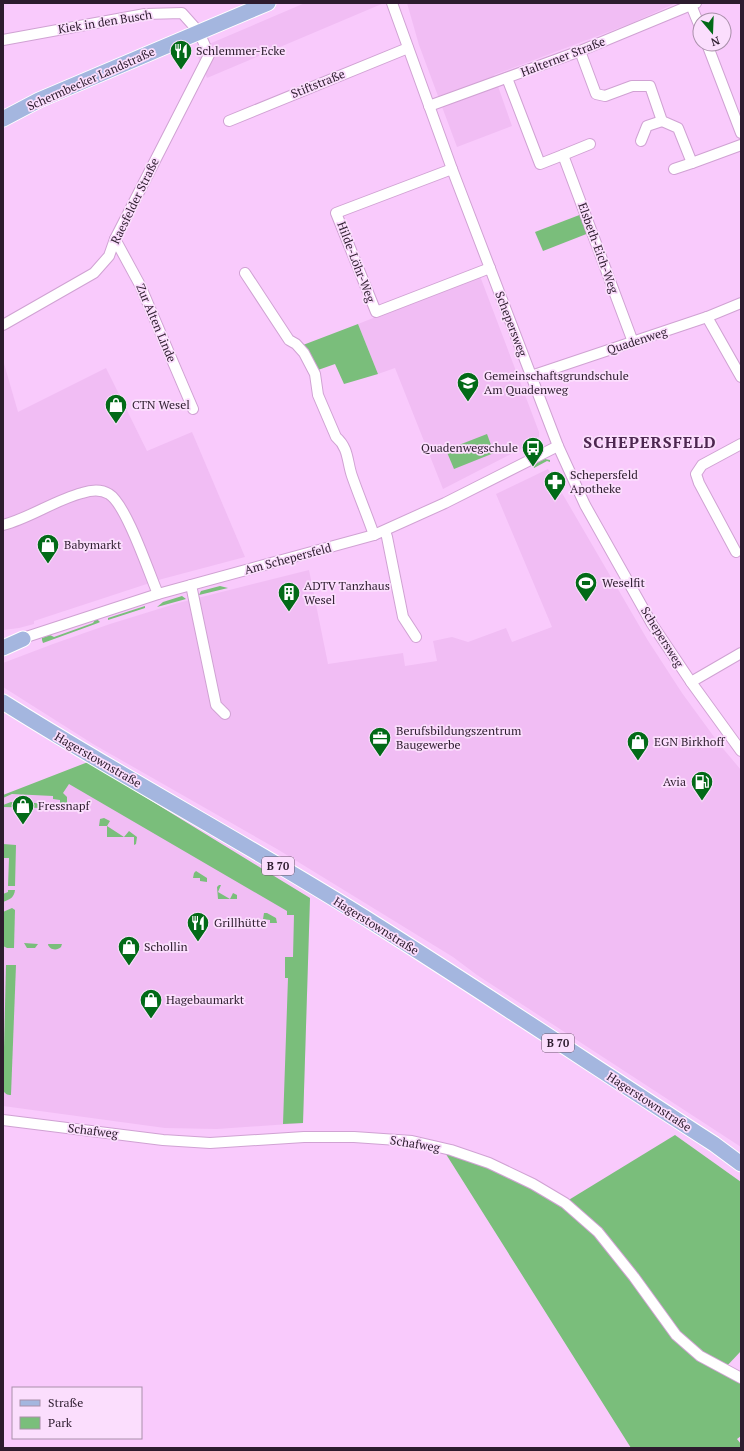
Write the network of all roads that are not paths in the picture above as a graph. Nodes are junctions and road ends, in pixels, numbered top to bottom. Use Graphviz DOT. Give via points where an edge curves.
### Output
graph roads {
  1 [pos="268,3"];
  2 [pos="392,3"];
  3 [pos="694,4"];
  4 [pos="199,32"];
  5 [pos="3,40"];
  6 [pos="408,48"];
  7 [pos="580,51"];
  8 [pos="710,52"];
  9 [pos="507,78"];
  10 [pos="430,106"];
  11 [pos="3,119"];
  12 [pos="229,120"];
  13 [pos="662,120"];
  14 [pos="741,133"];
  15 [pos="641,141"];
  16 [pos="590,144"];
  17 [pos="741,145"];
  18 [pos="563,154"];
  19 [pos="692,163"];
  20 [pos="452,168"];
  21 [pos="674,169"];
  22 [pos="115,239"];
  23 [pos="490,268"];
  24 [pos="245,273"];
  25 [pos="741,303"];
  26 [pos="707,318"];
  27 [pos="3,325"];
  28 [pos="633,342"];
  29 [pos="531,376"];
  30 [pos="741,377"];
  31 [pos="193,409"];
  32 [pos="741,444"];
  33 [pos="558,446"];
  34 [pos="3,525"];
  35 [pos="385,531"];
  36 [pos="374,535"];
  37 [pos="736,552"];
  38 [pos="191,585"];
  39 [pos="158,594"];
  40 [pos="416,637"];
  41 [pos="23,639"];
  42 [pos="3,642"];
  43 [pos="3,648"];
  44 [pos="741,653"];
  45 [pos="691,682"];
  46 [pos="3,702"];
  47 [pos="225,714"];
  48 [pos="741,751"];
  49 [pos="3,1120"];
  50 [pos="741,1164"];
  51 [pos="741,1378"];
  1 -- 4 [label="main road, Schermbecker Landstraße"];
  2 -- 6 [label="street, Schepersweg"];
  3 -- 7 [label="street, Halterner Straße"];
  4 -- 5 [label="street, Kiek in den Busch" via="182,13 145,14"];
  4 -- 11 [label="main road, Schermbecker Landstraße" via="39,100"];
  4 -- 22 [label="street, Raesfelder Straße" via="209,55"];
  6 -- 10 [label="street, Schepersweg"];
  6 -- 12 [label="street, Stiftstraße"];
  7 -- 9 [label="street, Halterner Straße"];
  7 -- 13 [label="street" via="596,94 604,96 632,86 650,86"];
  8 -- 14 [label="street"];
  9 -- 10 [label="street, Halterner Straße"];
  9 -- 18 [label="street" via="540,164"];
  10 -- 20 [label="street, Schepersweg"];
  13 -- 15 [label="street" via="647,126"];
  13 -- 19 [label="street" via="678,128"];
  16 -- 18 [label="street"];
  17 -- 19 [label="street"];
  18 -- 28 [label="street, Elsbeth-Eich-Weg"];
  19 -- 21 [label="street"];
  20 -- 23 [label="street, Schepersweg"];
  20 -- 23 [label="street, Hilde-Löhr-Weg" via="336,213 376,312"];
  22 -- 27 [label="street, Raesfelder Straße" via="109,256 94,273"];
  22 -- 31 [label="street, Zur Alten Linde" via="140,285"];
  23 -- 29 [label="street, Schepersweg"];
  24 -- 36 [label="street" via="289,340 304,353 315,374 318,394 336,437 341,441 349,458 350,470"];
  25 -- 26 [label="street, Quadenweg"];
  26 -- 28 [label="street, Quadenweg"];
  26 -- 30 [label="street"];
  28 -- 29 [label="street, Quadenweg"];
  29 -- 33 [label="street, Schepersweg"];
  32 -- 37 [label="street" via="702,465 696,474"];
  33 -- 35 [label="street, Am Schepersfeld"];
  33 -- 45 [label="street, Schepersweg" via="585,505 652,624"];
  34 -- 39 [label="street" via="82,493 98,490 108,493 125,514"];
  35 -- 36 [label="street, Am Schepersfeld"];
  35 -- 40 [label="street" via="403,617"];
  36 -- 38 [label="street, Am Schepersfeld"];
  38 -- 39 [label="street, Am Schepersfeld"];
  38 -- 47 [label="street" via="216,705"];
  39 -- 41 [label="street, Am Schepersfeld"];
  41 -- 42 [label="street, Am Schepersfeld"];
  41 -- 43 [label="main road"];
  44 -- 45 [label="street"];
  45 -- 48 [label="street, Schepersweg"];
  46 -- 50 [label="main road, Hagerstownstraße / B 70" via="54,735 374,924"];
  49 -- 51 [label="street, Schafweg" via="163,1140 210,1143 304,1137 378,1138 412,1141 466,1155 533,1184 565,1203 598,1232 676,1335 700,1356"];
}
